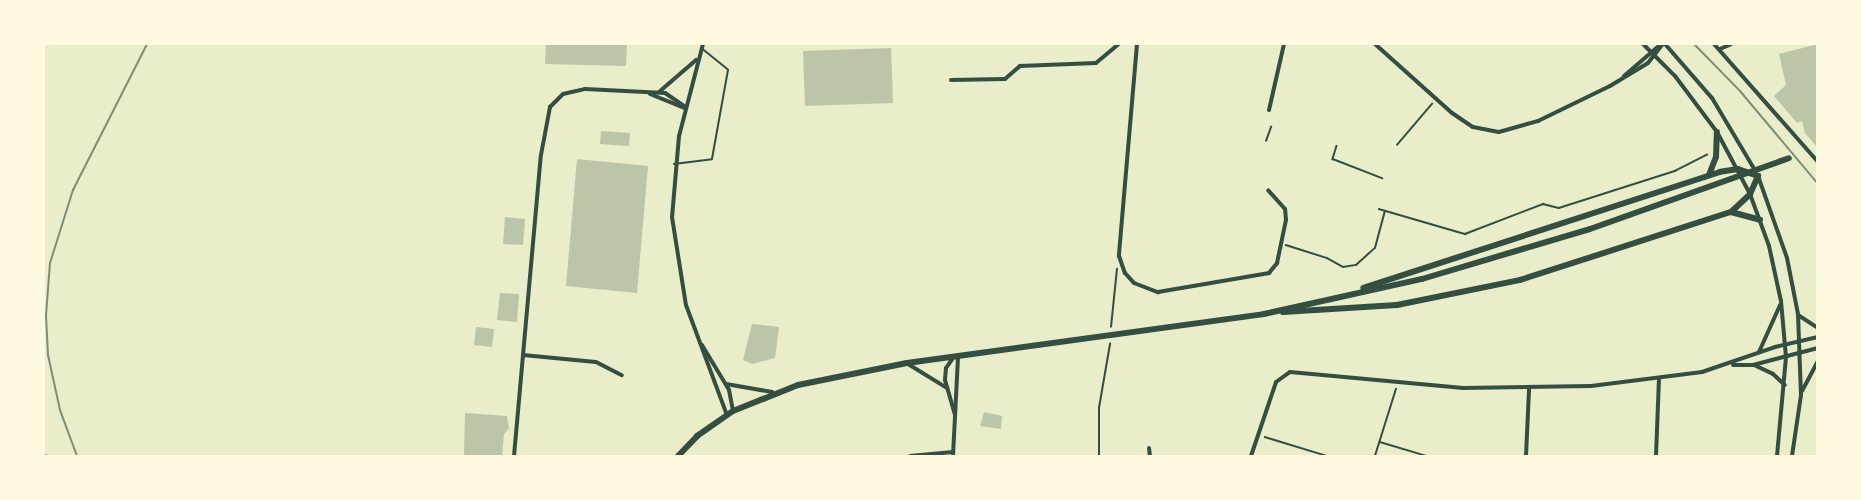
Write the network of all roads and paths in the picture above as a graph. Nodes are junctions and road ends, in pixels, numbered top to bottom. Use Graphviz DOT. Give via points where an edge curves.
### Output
graph roads {
  1 [pos="1119,44"];
  2 [pos="1137,44"];
  3 [pos="1284,44"];
  4 [pos="1375,44"];
  5 [pos="1643,44"];
  6 [pos="1663,44"];
  7 [pos="1714,44"];
  8 [pos="1731,44"];
  9 [pos="702,46"];
  10 [pos="1719,49"];
  11 [pos="1650,50"];
  12 [pos="1656,56"];
  13 [pos="698,57"];
  14 [pos="1622,79"];
  15 [pos="951,80"];
  16 [pos="657,93"];
  17 [pos="650,94"];
  18 [pos="1436,99"];
  19 [pos="684,107"];
  20 [pos="1269,110"];
  21 [pos="1271,128"];
  22 [pos="1717,132"];
  23 [pos="1266,141"];
  24 [pos="1397,145"];
  25 [pos="1337,146"];
  26 [pos="1711,153"];
  27 [pos="1789,158"];
  28 [pos="1818,162"];
  29 [pos="674,164"];
  30 [pos="1735,169"];
  31 [pos="1709,175"];
  32 [pos="1758,176"];
  33 [pos="1382,178"];
  34 [pos="1268,190"];
  35 [pos="1751,197"];
  36 [pos="1379,209"];
  37 [pos="1385,211"];
  38 [pos="1731,212"];
  39 [pos="1760,220"];
  40 [pos="1281,243"];
  41 [pos="1114,281"];
  42 [pos="1340,296"];
  43 [pos="1781,301"];
  44 [pos="1264,314"];
  45 [pos="1798,314"];
  46 [pos="1818,328"];
  47 [pos="1818,337"];
  48 [pos="700,341"];
  49 [pos="1800,341"];
  50 [pos="1785,344"];
  51 [pos="1818,348"];
  52 [pos="1759,352"];
  53 [pos="1801,354"];
  54 [pos="523,355"];
  55 [pos="1786,357"];
  56 [pos="955,358"];
  57 [pos="1818,361"];
  58 [pos="908,363"];
  59 [pos="1729,365"];
  60 [pos="1753,365"];
  61 [pos="622,375"];
  62 [pos="1659,378"];
  63 [pos="1398,382"];
  64 [pos="726,384"];
  65 [pos="1786,386"];
  66 [pos="947,388"];
  67 [pos="1529,389"];
  68 [pos="772,392"];
  69 [pos="1801,395"];
  70 [pos="730,413"];
  71 [pos="956,418"];
  72 [pos="1258,435"];
  73 [pos="1380,442"];
  74 [pos="1149,448"];
  75 [pos="953,454"];
  76 [pos="514,456"];
  77 [pos="678,456"];
  78 [pos="910,456"];
  79 [pos="1099,456"];
  80 [pos="1150,456"];
  81 [pos="1251,456"];
  82 [pos="1327,456"];
  83 [pos="1375,456"];
  84 [pos="1427,456"];
  85 [pos="1526,456"];
  86 [pos="1656,456"];
  87 [pos="1777,456"];
  88 [pos="1792,456"];
  1 -- 15 [label="street" via="1096,63 1020,66 1005,79"];
  2 -- 40 [label="street" via="1119,256 1125,273 1134,283 1158,292 1269,273 1277,263"];
  3 -- 20 [label="street"];
  4 -- 18 [label="street"];
  5 -- 11 [label="street"];
  6 -- 11 [label="street"];
  6 -- 12 [label="street"];
  6 -- 32 [label="street" via="1712,98"];
  7 -- 10 [label="street"];
  8 -- 10 [label="street"];
  9 -- 13 [label="street"];
  9 -- 29 [label="lane" via="728,70 712,159"];
  10 -- 28 [label="street"];
  11 -- 12 [label="street"];
  11 -- 14 [label="street"];
  12 -- 14 [label="street"];
  12 -- 22 [label="street"];
  13 -- 16 [label="street"];
  13 -- 19 [label="street"];
  14 -- 18 [label="street" via="1538,121 1499,132 1473,127"];
  16 -- 17 [label="street"];
  16 -- 19 [label="street" via="671,95"];
  17 -- 19 [label="street"];
  17 -- 54 [label="street" via="571,90 549,107 542,144"];
  18 -- 24 [label="path"];
  19 -- 29 [label="street"];
  21 -- 23 [label="path"];
  22 -- 30 [label="street"];
  22 -- 31 [label="main road" via="1716,158"];
  25 -- 33 [label="path" via="1333,159"];
  26 -- 37 [label="path" via="1675,171 1558,208 1543,204 1465,234"];
  27 -- 42 [label="main road" via="1523,250"];
  29 -- 48 [label="street" via="672,217 676,260 686,305"];
  30 -- 31 [label="main road"];
  30 -- 32 [label="main road"];
  30 -- 35 [label="street"];
  31 -- 42 [label="main road"];
  32 -- 35 [label="main road"];
  32 -- 45 [label="street" via="1787,258"];
  34 -- 40 [label="street" via="1286,215"];
  35 -- 38 [label="main road"];
  35 -- 39 [label="street"];
  36 -- 37 [label="path"];
  37 -- 40 [label="path" via="1375,248 1356,265 1343,267"];
  38 -- 39 [label="main road"];
  38 -- 44 [label="main road" via="1520,280 1428,301"];
  39 -- 43 [label="street"];
  41 -- 79 [label="path" via="1107,369 1099,408"];
  42 -- 44 [label="main road"];
  43 -- 50 [label="street"];
  43 -- 52 [label="street" via="1771,332"];
  44 -- 56 [label="main road"];
  45 -- 46 [label="street"];
  45 -- 49 [label="street"];
  47 -- 49 [label="street"];
  48 -- 64 [label="street"];
  48 -- 70 [label="street"];
  49 -- 50 [label="street"];
  49 -- 53 [label="street"];
  50 -- 52 [label="street"];
  50 -- 55 [label="street"];
  51 -- 53 [label="street"];
  52 -- 59 [label="street"];
  53 -- 55 [label="street"];
  53 -- 69 [label="street"];
  54 -- 61 [label="street" via="596,362"];
  54 -- 76 [label="street"];
  55 -- 60 [label="street"];
  55 -- 65 [label="street"];
  56 -- 58 [label="main road"];
  56 -- 66 [label="street" via="946,368"];
  56 -- 71 [label="street"];
  57 -- 69 [label="street"];
  58 -- 66 [label="street"];
  58 -- 68 [label="main road"];
  59 -- 60 [label="street"];
  59 -- 62 [label="street"];
  60 -- 65 [label="street" via="1773,374"];
  62 -- 67 [label="street"];
  62 -- 86 [label="street"];
  63 -- 67 [label="street"];
  63 -- 72 [label="street" via="1290,372 1276,382"];
  63 -- 73 [label="path"];
  64 -- 68 [label="street"];
  64 -- 70 [label="street"];
  65 -- 87 [label="street"];
  66 -- 71 [label="street"];
  67 -- 85 [label="street"];
  68 -- 70 [label="main road"];
  69 -- 88 [label="street"];
  70 -- 77 [label="main road"];
  71 -- 75 [label="street"];
  72 -- 81 [label="street"];
  72 -- 82 [label="path"];
  73 -- 83 [label="path"];
  73 -- 84 [label="path"];
  74 -- 80 [label="street"];
  75 -- 78 [label="street"];
}
